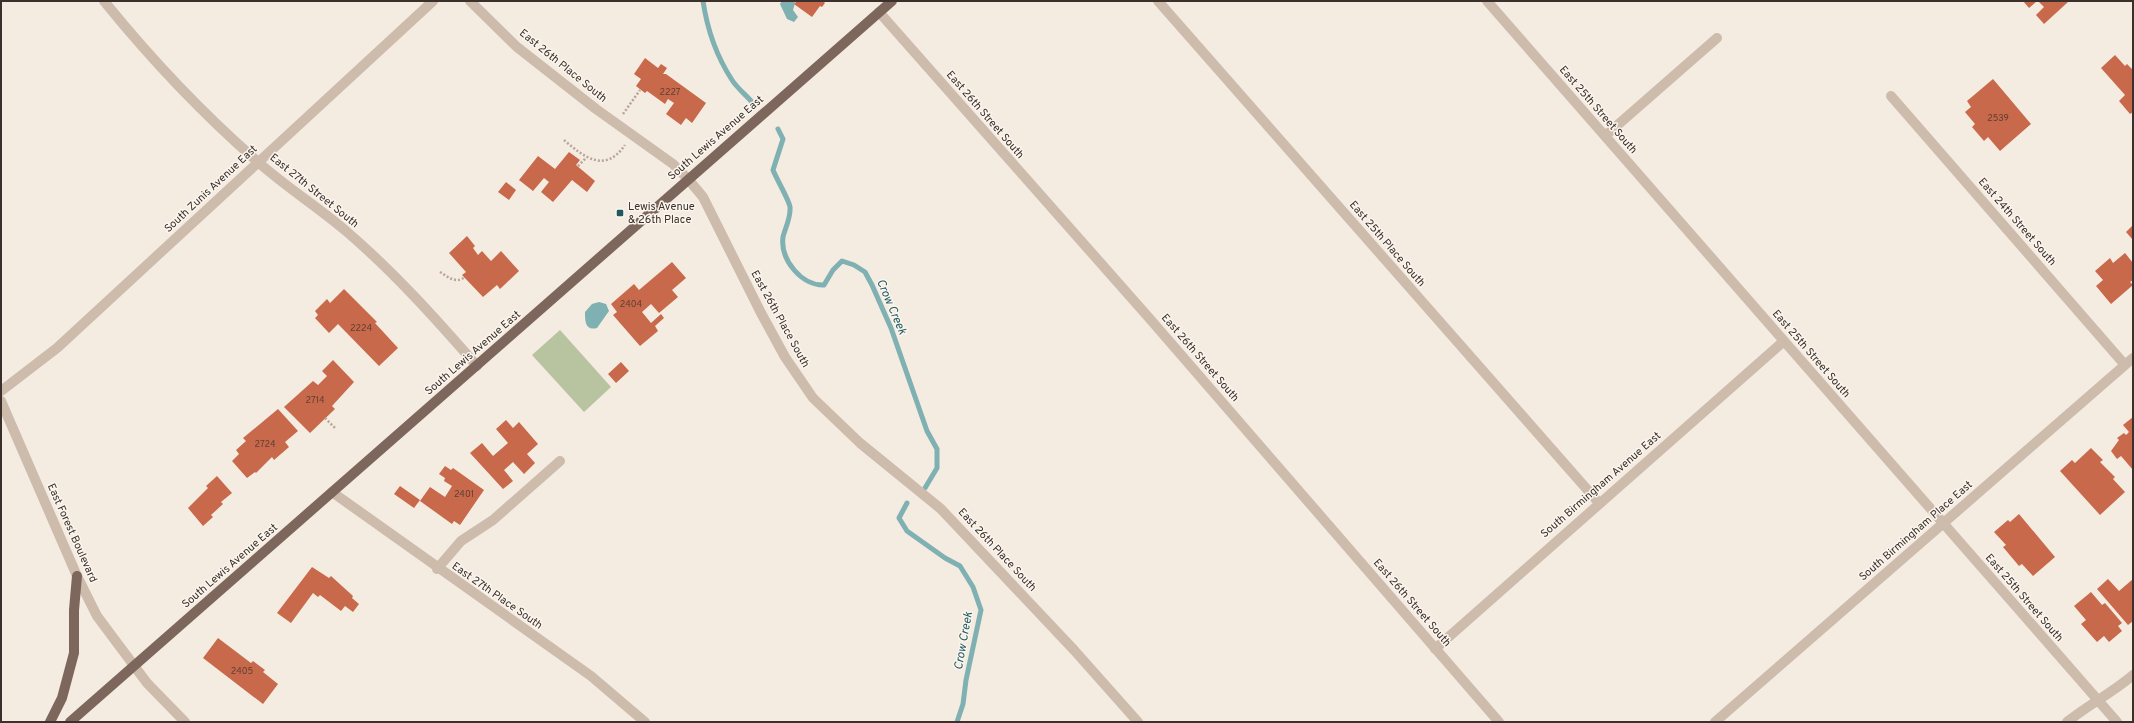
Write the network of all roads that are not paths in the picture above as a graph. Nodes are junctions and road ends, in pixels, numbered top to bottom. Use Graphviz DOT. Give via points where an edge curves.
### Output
graph roads {
  1 [pos="104,1"];
  2 [pos="433,1"];
  3 [pos="470,1"];
  4 [pos="892,1"];
  5 [pos="1158,1"];
  6 [pos="1488,1"];
  7 [pos="879,12"];
  8 [pos="1717,38"];
  9 [pos="1891,96"];
  10 [pos="1605,136"];
  11 [pos="258,162"];
  12 [pos="688,179"];
  13 [pos="1784,341"];
  14 [pos="2129,361"];
  15 [pos="477,366"];
  16 [pos="1,391"];
  17 [pos="1,402"];
  18 [pos="560,461"];
  19 [pos="332,492"];
  20 [pos="1599,503"];
  21 [pos="1943,523"];
  22 [pos="437,569"];
  23 [pos="77,576"];
  24 [pos="1435,648"];
  25 [pos="134,666"];
  26 [pos="2133,675"];
  27 [pos="2098,701"];
  28 [pos="50,722"];
  29 [pos="70,722"];
  30 [pos="185,722"];
  31 [pos="645,722"];
  32 [pos="1138,722"];
  33 [pos="1499,722"];
  34 [pos="1715,722"];
  35 [pos="2067,722"];
  36 [pos="2117,722"];
  1 -- 11 [label="street, East 27th Street South" via="170,78"];
  2 -- 11 [label="street, South Zunis Avenue East"];
  3 -- 12 [label="street, East 26th Place South" via="517,47 616,124 673,164"];
  4 -- 7 [label="main road, South Lewis Avenue East"];
  5 -- 20 [label="street, East 25th Place South"];
  6 -- 10 [label="street, East 25th Street South"];
  7 -- 12 [label="main road, South Lewis Avenue East"];
  7 -- 24 [label="street, East 26th Street South" via="1161,331"];
  8 -- 10 [label="street"];
  9 -- 14 [label="street, East 24th Street South"];
  10 -- 13 [label="street, East 25th Street South"];
  11 -- 15 [label="street, East 27th Street South" via="346,231 373,256 414,295"];
  11 -- 16 [label="street, South Zunis Avenue East" via="57,348"];
  12 -- 15 [label="main road, South Lewis Avenue East"];
  12 -- 32 [label="street, East 26th Place South" via="703,197 785,357 813,398 860,443 941,509"];
  13 -- 20 [label="street, South Birmingham Avenue East"];
  13 -- 21 [label="street, East 25th Street South"];
  14 -- 21 [label="street, South Birmingham Place East"];
  15 -- 19 [label="main road, South Lewis Avenue East"];
  17 -- 23 [label="street, East Forest Boulevard"];
  18 -- 22 [label="street" via="493,520 462,541"];
  19 -- 22 [label="street, East 27th Place South"];
  19 -- 25 [label="main road, South Lewis Avenue East"];
  20 -- 24 [label="street, South Birmingham Avenue East"];
  21 -- 27 [label="street, East 25th Street South"];
  21 -- 34 [label="street, South Birmingham Place East"];
  22 -- 31 [label="street, East 27th Place South" via="591,676"];
  23 -- 25 [label="street, East Forest Boulevard" via="97,616"];
  23 -- 28 [label="main road" via="74,653 62,698"];
  24 -- 33 [label="street, East 26th Street South"];
  25 -- 29 [label="main road, South Lewis Avenue East"];
  25 -- 30 [label="street, East Forest Boulevard"];
  26 -- 27 [label="street"];
  27 -- 35 [label="street" via="2082,709"];
  27 -- 36 [label="street, East 25th Street South"];
}
